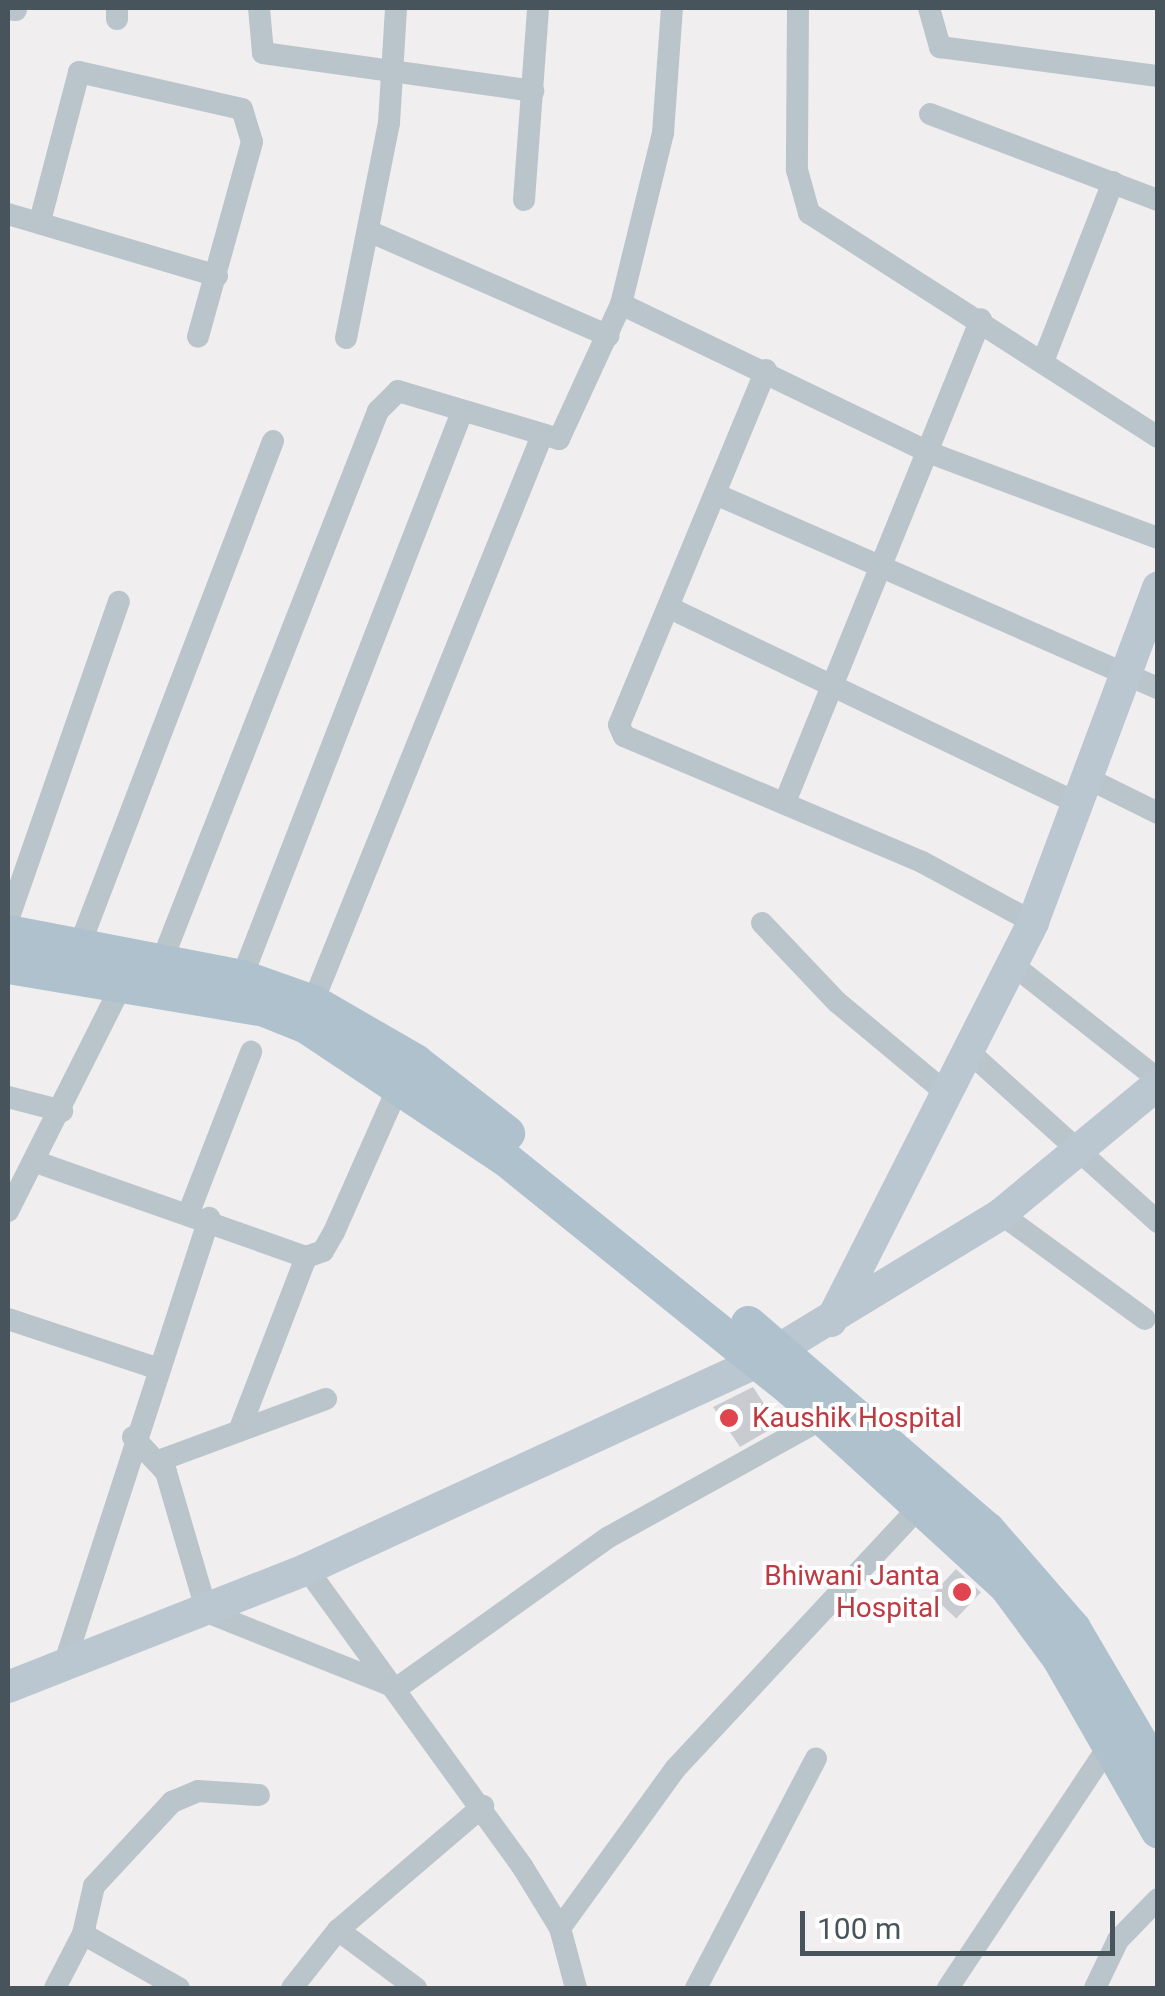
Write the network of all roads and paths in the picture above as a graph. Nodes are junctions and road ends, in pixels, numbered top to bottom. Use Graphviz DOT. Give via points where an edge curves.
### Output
graph roads {
  1 [pos="259,8"];
  2 [pos="396,8"];
  3 [pos="538,8"];
  4 [pos="672,8"];
  5 [pos="798,8"];
  6 [pos="929,8"];
  7 [pos="392,68"];
  8 [pos="1158,76"];
  9 [pos="533,91"];
  10 [pos="930,114"];
  11 [pos="1113,182"];
  12 [pos="524,200"];
  13 [pos="1158,200"];
  14 [pos="8,214"];
  15 [pos="40,221"];
  16 [pos="372,232"];
  17 [pos="216,276"];
  18 [pos="621,304"];
  19 [pos="981,319"];
  20 [pos="609,336"];
  21 [pos="198,337"];
  22 [pos="346,338"];
  23 [pos="1044,358"];
  24 [pos="766,370"];
  25 [pos="462,412"];
  26 [pos="1158,436"];
  27 [pos="541,438"];
  28 [pos="274,441"];
  29 [pos="932,454"];
  30 [pos="720,496"];
  31 [pos="1158,538"];
  32 [pos="884,575"];
  33 [pos="1158,588"];
  34 [pos="119,602"];
  35 [pos="672,610"];
  36 [pos="1126,674"];
  37 [pos="839,686"];
  38 [pos="1158,688"];
  39 [pos="1080,790"];
  40 [pos="785,802"];
  41 [pos="1158,814"];
  42 [pos="8,920"];
  43 [pos="1033,922"];
  44 [pos="762,923"];
  45 [pos="8,932"];
  46 [pos="79,947"];
  47 [pos="140,965"];
  48 [pos="8,966"];
  49 [pos="1013,966"];
  50 [pos="242,976"];
  51 [pos="313,1002"];
  52 [pos="968,1051"];
  53 [pos="251,1052"];
  54 [pos="1158,1082"];
  55 [pos="399,1085"];
  56 [pos="944,1092"];
  57 [pos="8,1097"];
  58 [pos="62,1111"];
  59 [pos="1077,1152"];
  60 [pos="39,1164"];
  61 [pos="8,1211"];
  62 [pos="1001,1214"];
  63 [pos="199,1215"];
  64 [pos="1158,1222"];
  65 [pos="306,1257"];
  66 [pos="8,1319"];
  67 [pos="1145,1319"];
  68 [pos="832,1321"];
  69 [pos="769,1355"];
  70 [pos="156,1368"];
  71 [pos="326,1398"];
  72 [pos="820,1420"];
  73 [pos="239,1431"];
  74 [pos="133,1437"];
  75 [pos="161,1460"];
  76 [pos="921,1505"];
  77 [pos="307,1568"];
  78 [pos="207,1612"];
  79 [pos="65,1662"];
  80 [pos="8,1687"];
  81 [pos="397,1688"];
  82 [pos="1111,1742"];
  83 [pos="816,1758"];
  84 [pos="1158,1773"];
  85 [pos="260,1794"];
  86 [pos="483,1806"];
  87 [pos="1158,1831"];
  88 [pos="1158,1899"];
  89 [pos="560,1928"];
  90 [pos="338,1930"];
  91 [pos="83,1934"];
  92 [pos="55,1988"];
  93 [pos="179,1988"];
  94 [pos="292,1988"];
  95 [pos="416,1988"];
  96 [pos="576,1988"];
  97 [pos="696,1988"];
  98 [pos="948,1988"];
  99 [pos="1095,1988"];
  1 -- 7 [label="street" via="263,53"];
  2 -- 7 [label="street"];
  3 -- 9 [label="street"];
  4 -- 18 [label="street" via="663,133"];
  5 -- 19 [label="street" via="796,170 809,213"];
  6 -- 8 [label="street" via="940,47"];
  7 -- 9 [label="street"];
  7 -- 16 [label="street"];
  9 -- 12 [label="street"];
  10 -- 11 [label="street"];
  11 -- 13 [label="street"];
  11 -- 23 [label="street"];
  14 -- 15 [label="street"];
  15 -- 17 [label="street"];
  15 -- 17 [label="street" via="79,72 242,109 252,142"];
  16 -- 20 [label="street"];
  16 -- 22 [label="street"];
  17 -- 21 [label="street"];
  18 -- 20 [label="street"];
  18 -- 24 [label="street"];
  19 -- 23 [label="street"];
  19 -- 29 [label="street"];
  20 -- 27 [label="street" via="564,433"];
  23 -- 26 [label="street"];
  24 -- 29 [label="street"];
  24 -- 30 [label="street"];
  25 -- 27 [label="street"];
  25 -- 47 [label="street" via="398,391 378,411"];
  25 -- 50 [label="street"];
  27 -- 51 [label="street"];
  28 -- 46 [label="street"];
  29 -- 31 [label="street"];
  29 -- 32 [label="street"];
  30 -- 32 [label="street"];
  30 -- 35 [label="street"];
  32 -- 36 [label="street"];
  32 -- 37 [label="street"];
  33 -- 36 [label="street"];
  34 -- 42 [label="street"];
  35 -- 37 [label="street"];
  35 -- 40 [label="street" via="620,716 624,736"];
  36 -- 38 [label="street"];
  36 -- 39 [label="street"];
  37 -- 39 [label="street"];
  37 -- 40 [label="street"];
  39 -- 41 [label="street"];
  39 -- 43 [label="street"];
  40 -- 43 [label="street"];
  43 -- 49 [label="street"];
  44 -- 56 [label="street" via="837,1002"];
  45 -- 46 [label="main road"];
  46 -- 47 [label="main road"];
  47 -- 48 [label="main road"];
  47 -- 50 [label="main road"];
  47 -- 55 [label="main road" via="264,1009"];
  47 -- 58 [label="street"];
  49 -- 52 [label="street"];
  49 -- 54 [label="street"];
  50 -- 51 [label="main road"];
  51 -- 69 [label="main road" via="416,1061"];
  52 -- 56 [label="street"];
  52 -- 59 [label="street"];
  53 -- 63 [label="street"];
  54 -- 59 [label="street"];
  55 -- 65 [label="street" via="334,1232 323,1251"];
  55 -- 69 [label="main road"];
  56 -- 68 [label="street"];
  57 -- 58 [label="street"];
  58 -- 60 [label="street"];
  59 -- 62 [label="street"];
  59 -- 64 [label="street"];
  60 -- 61 [label="street"];
  60 -- 63 [label="street"];
  62 -- 67 [label="street"];
  62 -- 68 [label="street"];
  63 -- 65 [label="street"];
  63 -- 70 [label="street"];
  65 -- 73 [label="street"];
  66 -- 70 [label="street"];
  68 -- 69 [label="street"];
  69 -- 72 [label="main road"];
  69 -- 77 [label="street"];
  69 -- 84 [label="main road" via="987,1529 1073,1628"];
  70 -- 74 [label="street"];
  71 -- 73 [label="street"];
  72 -- 76 [label="main road"];
  72 -- 81 [label="street" via="610,1537"];
  73 -- 75 [label="street"];
  74 -- 75 [label="street"];
  74 -- 79 [label="street"];
  75 -- 78 [label="street"];
  76 -- 82 [label="main road" via="1006,1586"];
  76 -- 89 [label="street" via="676,1769"];
  77 -- 78 [label="street"];
  77 -- 81 [label="street"];
  78 -- 79 [label="street"];
  78 -- 81 [label="street"];
  79 -- 80 [label="street"];
  81 -- 86 [label="street"];
  82 -- 87 [label="main road"];
  82 -- 98 [label="street"];
  83 -- 97 [label="street"];
  85 -- 91 [label="street" via="198,1792 172,1802 94,1886"];
  86 -- 89 [label="street"];
  86 -- 90 [label="street"];
  88 -- 99 [label="street" via="1118,1940"];
  89 -- 96 [label="street"];
  90 -- 94 [label="street"];
  90 -- 95 [label="street"];
  91 -- 92 [label="street"];
  91 -- 93 [label="street"];
}
